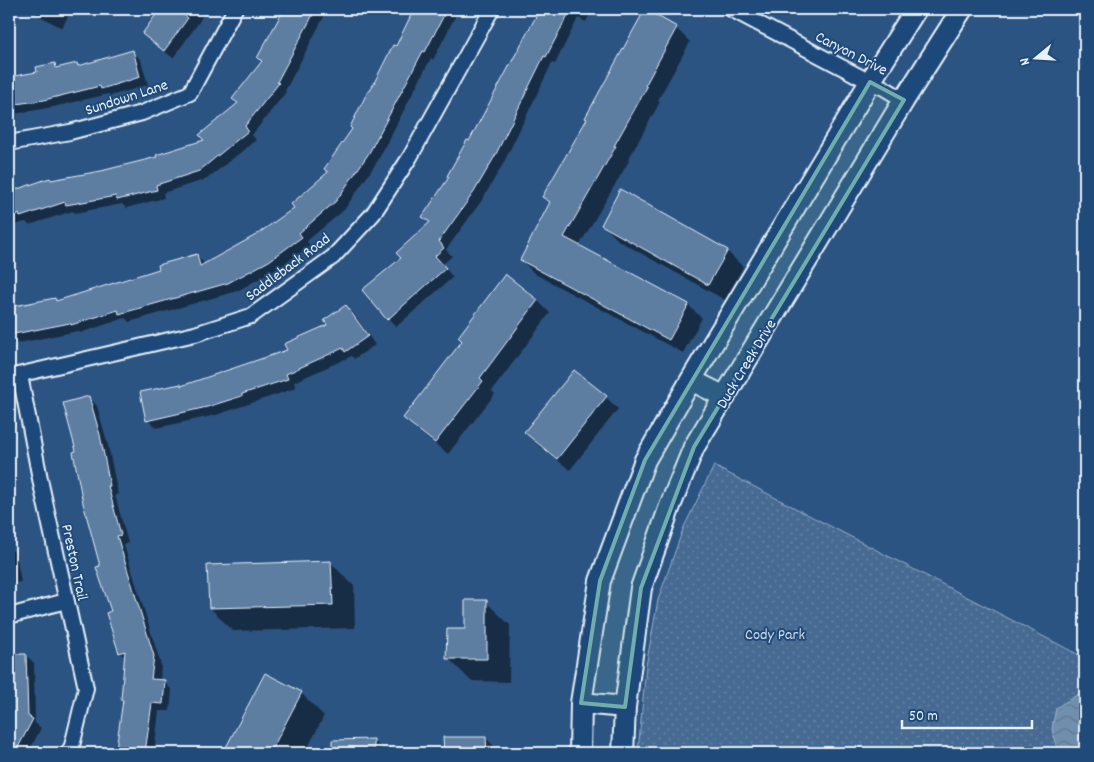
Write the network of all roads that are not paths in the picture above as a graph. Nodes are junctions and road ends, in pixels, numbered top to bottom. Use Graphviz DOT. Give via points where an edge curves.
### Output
graph roads {
  1 [pos="234,9"];
  2 [pos="492,9"];
  3 [pos="731,9"];
  4 [pos="916,9"];
  5 [pos="962,9"];
  6 [pos="870,82"];
  7 [pos="904,100"];
  8 [pos="9,143"];
  9 [pos="14,376"];
  10 [pos="691,380"];
  11 [pos="725,397"];
  12 [pos="66,601"];
  13 [pos="9,616"];
  14 [pos="581,703"];
  15 [pos="625,707"];
  16 [pos="68,753"];
  17 [pos="580,753"];
  18 [pos="623,753"];
  1 -- 8 [label="street, Sundown Lane" via="190,93 142,113 70,132"];
  2 -- 9 [label="street, Saddleback Road" via="410,157 373,214 333,257 251,316 195,334"];
  3 -- 6 [label="street, Canyon Drive"];
  4 -- 6 [label="main road"];
  5 -- 7 [label="main road, Duck Creek Drive"];
  6 -- 7 [label="street, Canyon Drive"];
  6 -- 10 [label="main road"];
  7 -- 11 [label="main road, Duck Creek Drive"];
  9 -- 12 [label="street, Preston Trail"];
  10 -- 11 [label="main road"];
  10 -- 14 [label="main road" via="645,460 600,581"];
  11 -- 15 [label="main road, Duck Creek Drive" via="694,448 641,588"];
  12 -- 13 [label="street"];
  12 -- 16 [label="street, Preston Trail" via="86,688"];
  14 -- 15 [label="main road"];
  14 -- 17 [label="main road"];
  15 -- 18 [label="main road, Duck Creek Drive"];
}
